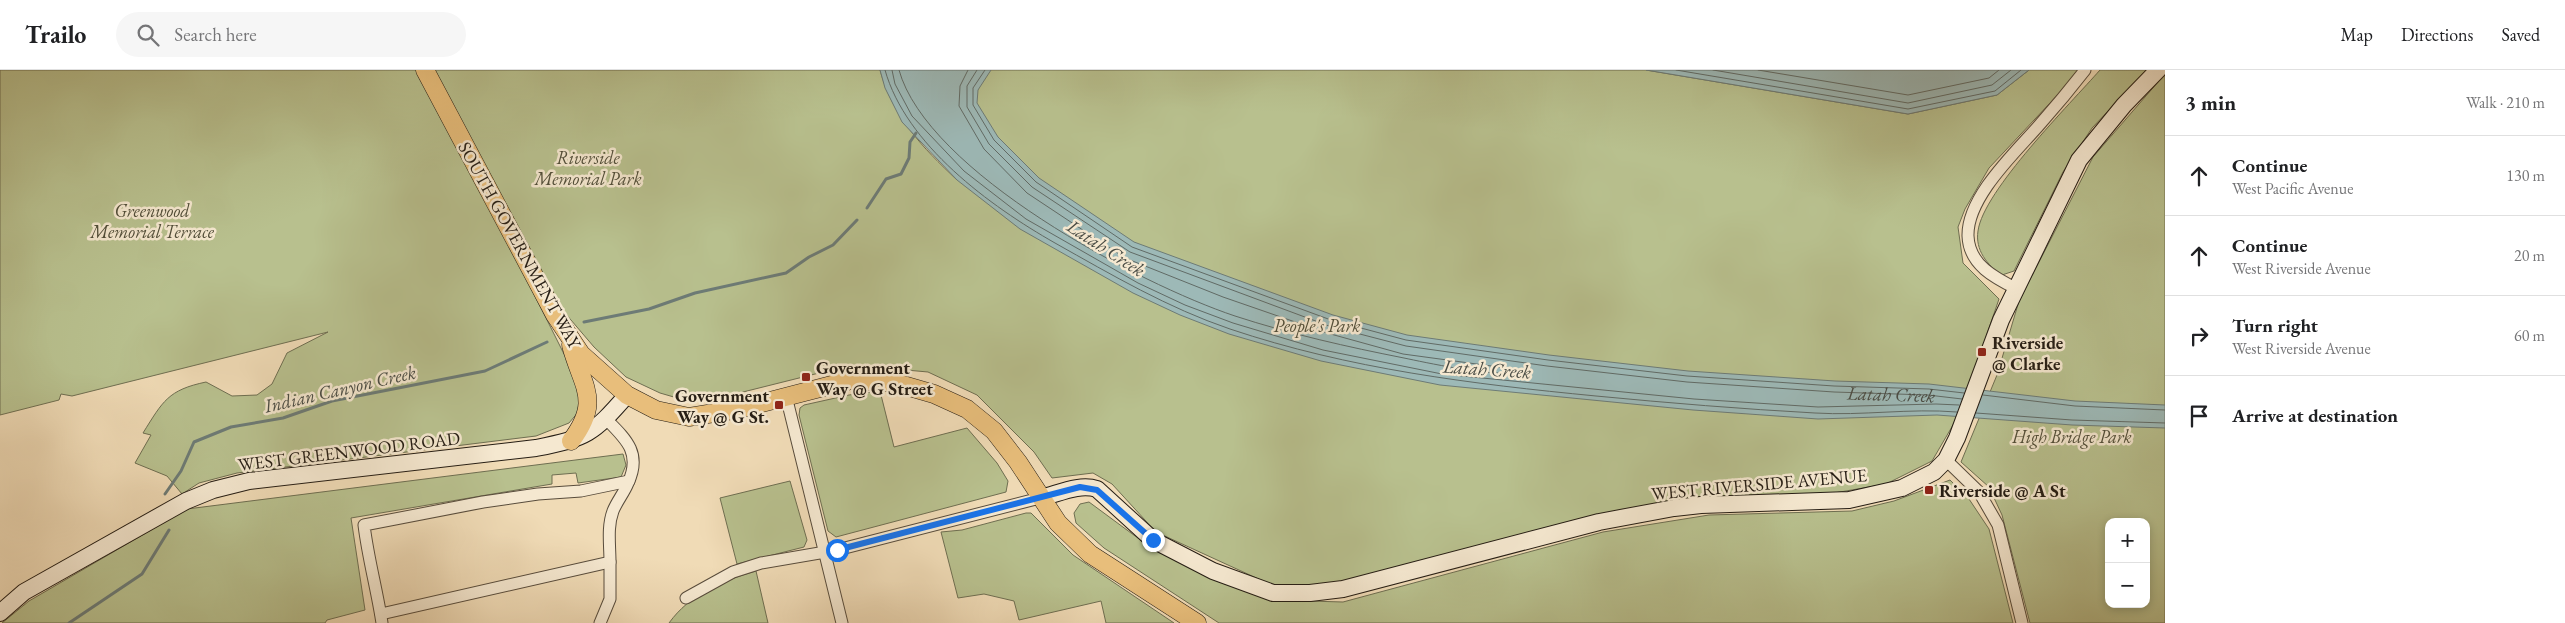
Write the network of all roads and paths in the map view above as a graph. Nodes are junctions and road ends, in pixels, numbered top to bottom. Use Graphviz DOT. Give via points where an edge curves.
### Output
graph roads {
  1 [pos="424,70"];
  2 [pos="2085,70"];
  3 [pos="2158,70"];
  4 [pos="2017,289"];
  5 [pos="569,335"];
  6 [pos="627,395"];
  7 [pos="786,396"];
  8 [pos="606,419"];
  9 [pos="571,441"];
  10 [pos="1946,460"];
  11 [pos="629,481"];
  12 [pos="1040,498"];
  13 [pos="824,552"];
  14 [pos="610,562"];
  15 [pos="686,598"];
  16 [pos="0,613"];
  17 [pos="381,619"];
  18 [pos="600,623"];
  19 [pos="842,623"];
  20 [pos="1197,623"];
  21 [pos="2022,623"];
  1 -- 5 [label="main road, SOUTH GOVERNMENT WAY"];
  2 -- 4 [label="street" via="1996,173 1975,210 1968,235 1975,260 1991,276"];
  3 -- 4 [label="main road, WEST RIVERSIDE AVENUE" via="2124,105 2080,160"];
  4 -- 10 [label="main road, WEST RIVERSIDE AVENUE"];
  5 -- 6 [label="main road, SOUTH GOVERNMENT WAY" via="581,354"];
  5 -- 9 [label="main road" via="588,400 587,415"];
  6 -- 7 [label="main road, SOUTH GOVERNMENT WAY" via="656,410 689,417 739,409"];
  6 -- 8 [label="main road, WEST GREENWOOD ROAD"];
  7 -- 12 [label="main road, SOUTH GOVERNMENT WAY" via="851,380 896,383 934,394 967,409 994,431"];
  7 -- 13 [label="street"];
  8 -- 9 [label="main road, WEST GREENWOOD ROAD" via="590,433"];
  8 -- 11 [label="street" via="628,441 632,451"];
  9 -- 16 [label="main road, WEST GREENWOOD ROAD" via="536,448 249,481 214,490 186,501 24,592"];
  10 -- 12 [label="main road, WEST RIVERSIDE AVENUE" via="1919,481 1868,498 1820,503 1723,503 1674,508 1551,533 1343,590 1310,593 1273,592 1181,556 1153,540 1090,487"];
  10 -- 21 [label="street" via="1979,492 1998,525"];
  11 -- 14 [label="street" via="609,526"];
  11 -- 17 [label="street" via="581,491 483,502 364,525"];
  12 -- 13 [label="street"];
  12 -- 20 [label="main road, SOUTH GOVERNMENT WAY" via="1058,523 1090,554"];
  13 -- 15 [label="street" via="770,561 733,572"];
  13 -- 19 [label="street"];
  14 -- 17 [label="street"];
  14 -- 18 [label="street" via="610,600"];
}
